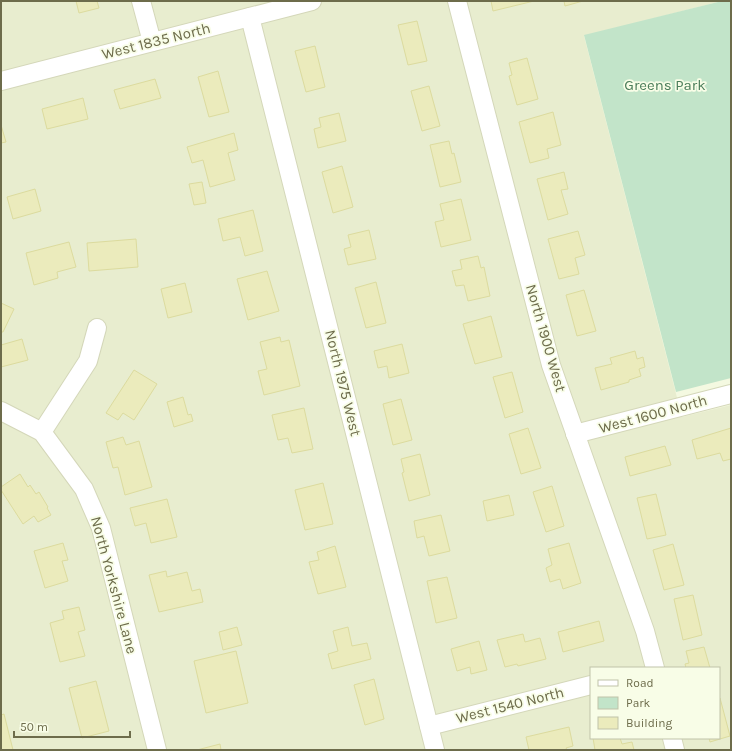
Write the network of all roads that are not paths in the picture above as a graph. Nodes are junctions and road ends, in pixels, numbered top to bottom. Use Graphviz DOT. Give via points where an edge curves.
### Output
graph roads {
  1 [pos="141,1"];
  2 [pos="312,1"];
  3 [pos="457,1"];
  4 [pos="250,17"];
  5 [pos="152,42"];
  6 [pos="1,81"];
  7 [pos="96,328"];
  8 [pos="731,394"];
  9 [pos="1,411"];
  10 [pos="42,432"];
  11 [pos="575,434"];
  12 [pos="655,667"];
  13 [pos="590,685"];
  14 [pos="429,726"];
  15 [pos="672,739"];
  16 [pos="157,750"];
  17 [pos="435,750"];
  18 [pos="675,750"];
  1 -- 5 [label="street"];
  2 -- 4 [label="street, West 1835 North"];
  3 -- 11 [label="street, North 1900 West" via="551,365"];
  4 -- 5 [label="street, West 1835 North"];
  4 -- 14 [label="street, North 1975 West"];
  5 -- 6 [label="street, West 1835 North"];
  7 -- 10 [label="street" via="88,361"];
  8 -- 11 [label="street, West 1600 North"];
  9 -- 10 [label="street"];
  10 -- 16 [label="street, North Yorkshire Lane" via="84,489 101,528"];
  11 -- 12 [label="street, North 1900 West" via="645,631"];
  13 -- 14 [label="street, West 1540 North"];
  14 -- 17 [label="street, North 1975 West"];
  15 -- 18 [label="street"];
}
